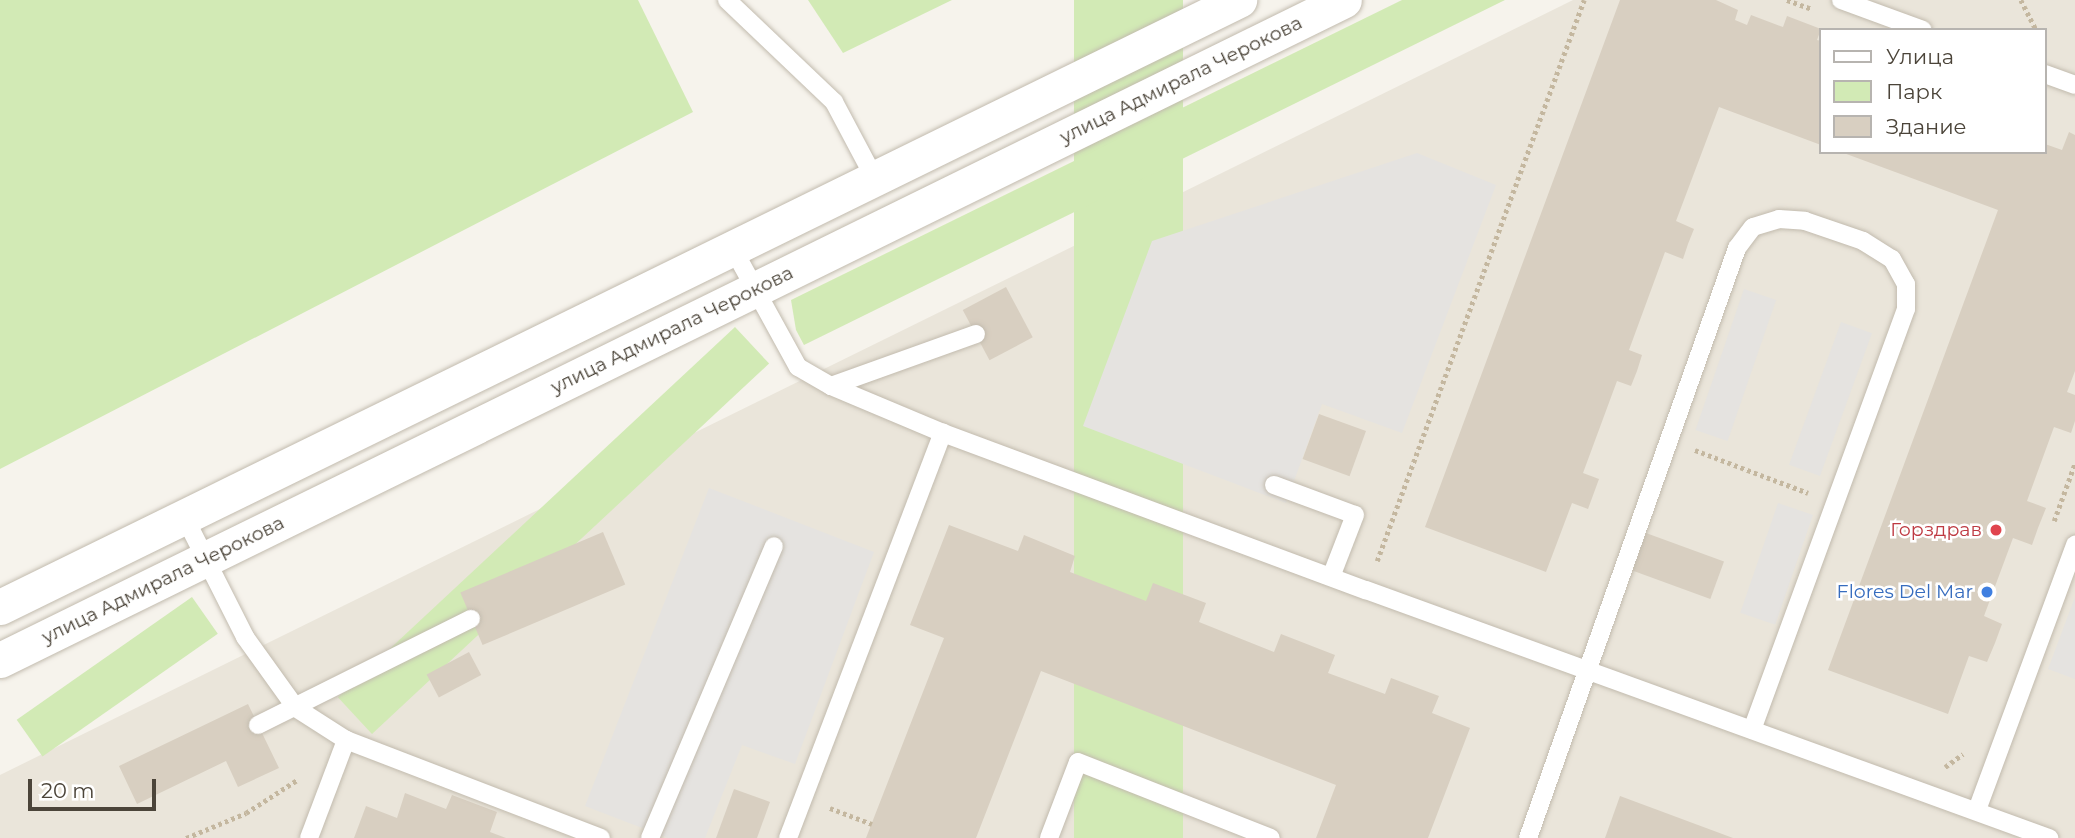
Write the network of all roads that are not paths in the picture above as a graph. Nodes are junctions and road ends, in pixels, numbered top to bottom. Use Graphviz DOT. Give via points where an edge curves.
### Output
graph roads {
  1 [pos="727,0"];
  2 [pos="1239,0"];
  3 [pos="1344,0"];
  4 [pos="1841,0"];
  5 [pos="1918,28"];
  6 [pos="2047,75"];
  7 [pos="2075,85"];
  8 [pos="875,179"];
  9 [pos="732,247"];
  10 [pos="752,291"];
  11 [pos="976,334"];
  12 [pos="831,386"];
  13 [pos="943,433"];
  14 [pos="1274,485"];
  15 [pos="184,516"];
  16 [pos="2075,545"];
  17 [pos="774,546"];
  18 [pos="205,559"];
  19 [pos="1331,577"];
  20 [pos="0,607"];
  21 [pos="471,619"];
  22 [pos="0,660"];
  23 [pos="1587,671"];
  24 [pos="296,708"];
  25 [pos="258,724"];
  26 [pos="1752,730"];
  27 [pos="346,740"];
  28 [pos="1977,810"];
  29 [pos="309,838"];
  30 [pos="601,838"];
  31 [pos="650,838"];
  32 [pos="788,838"];
  33 [pos="1049,838"];
  34 [pos="1271,838"];
  35 [pos="1528,838"];
  36 [pos="2049,838"];
  1 -- 8 [label="lane" via="834,102"];
  2 -- 8 [label="street"];
  3 -- 10 [label="street, улица Адмирала Черокова"];
  4 -- 5 [label="lane"];
  6 -- 7 [label="lane"];
  8 -- 9 [label="street"];
  9 -- 10 [label="lane"];
  9 -- 15 [label="street"];
  10 -- 12 [label="lane" via="798,367"];
  10 -- 18 [label="street, улица Адмирала Черокова"];
  11 -- 12 [label="lane"];
  12 -- 13 [label="lane"];
  13 -- 19 [label="lane"];
  13 -- 32 [label="lane"];
  14 -- 19 [label="lane" via="1355,515"];
  15 -- 18 [label="lane"];
  15 -- 20 [label="street"];
  16 -- 28 [label="lane"];
  17 -- 31 [label="lane"];
  18 -- 22 [label="street, улица Адмирала Черокова"];
  18 -- 24 [label="lane" via="245,637"];
  19 -- 23 [label="lane"];
  21 -- 24 [label="lane"];
  23 -- 26 [label="lane"];
  23 -- 26 [label="lane" via="1737,248 1753,227 1779,219 1805,221 1863,241 1892,259 1906,284 1906,309"];
  23 -- 35 [label="lane"];
  24 -- 25 [label="lane"];
  24 -- 27 [label="lane"];
  26 -- 28 [label="lane"];
  27 -- 29 [label="lane"];
  27 -- 30 [label="lane"];
  28 -- 36 [label="lane"];
  33 -- 34 [label="lane" via="1078,762"];
}
